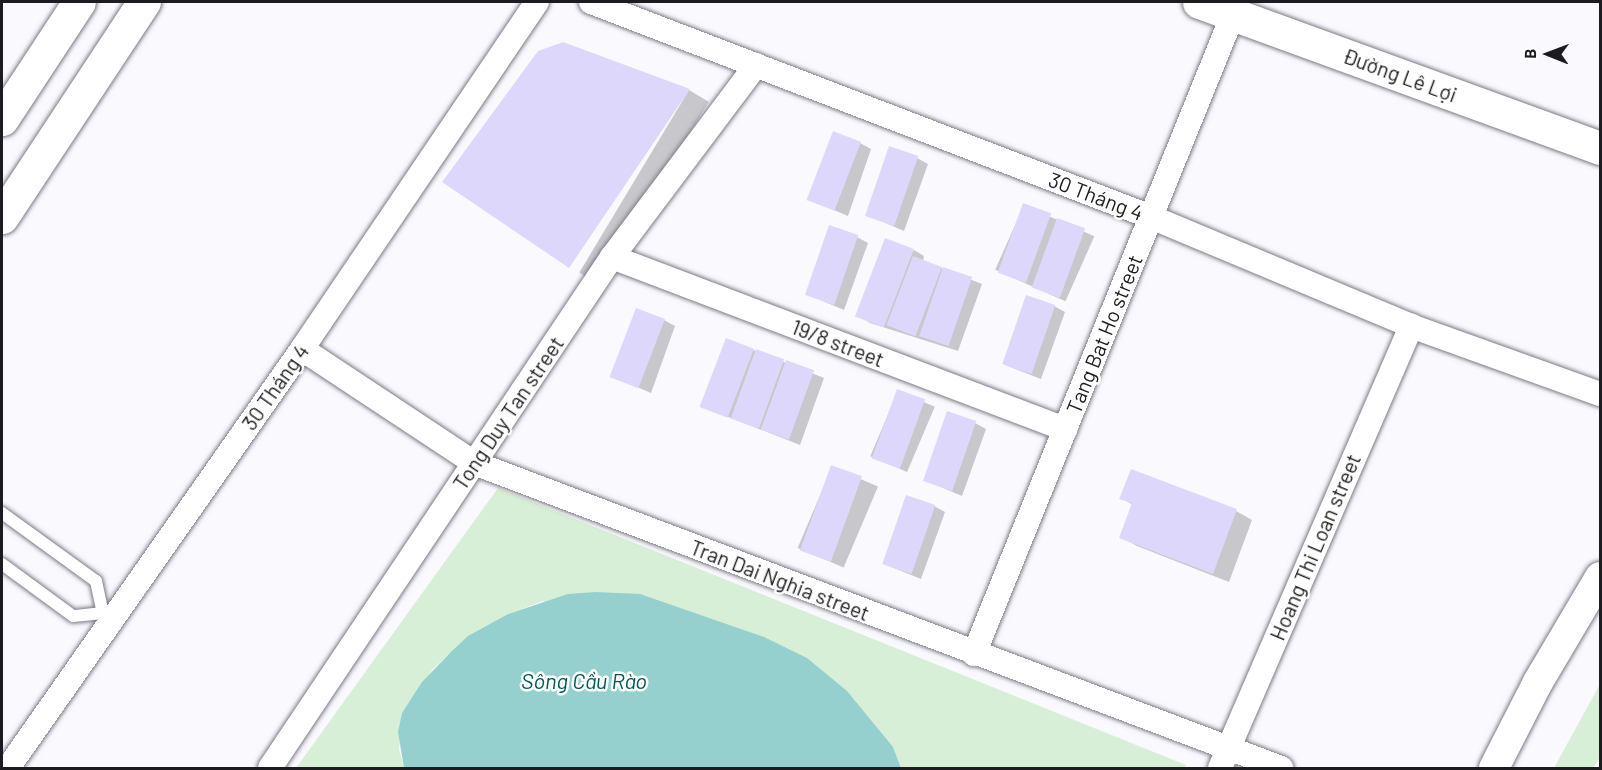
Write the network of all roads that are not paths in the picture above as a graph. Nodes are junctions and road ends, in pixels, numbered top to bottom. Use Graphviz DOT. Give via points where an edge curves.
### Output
graph roads {
  1 [pos="79,2"];
  2 [pos="144,2"];
  3 [pos="537,2"];
  4 [pos="593,2"];
  5 [pos="1199,2"];
  6 [pos="1236,8"];
  7 [pos="756,65"];
  8 [pos="2,119"];
  9 [pos="1600,148"];
  10 [pos="2,218"];
  11 [pos="1151,218"];
  12 [pos="612,257"];
  13 [pos="1411,326"];
  14 [pos="302,349"];
  15 [pos="1600,394"];
  16 [pos="1065,429"];
  17 [pos="474,464"];
  18 [pos="2,513"];
  19 [pos="2,564"];
  20 [pos="1600,577"];
  21 [pos="108,616"];
  22 [pos="974,654"];
  23 [pos="1224,759"];
  24 [pos="8,768"];
  25 [pos="270,768"];
  26 [pos="1281,768"];
  27 [pos="1494,768"];
  1 -- 8 [label="main road"];
  2 -- 10 [label="main road"];
  3 -- 14 [label="street, 30 Tháng 4"];
  4 -- 7 [label="street, 30 Tháng 4"];
  5 -- 6 [label="main road, Đường Lê Lợi"];
  6 -- 9 [label="main road, Đường Lê Lợi"];
  6 -- 11 [label="street, Tang Bat Ho street"];
  7 -- 11 [label="street, 30 Tháng 4"];
  7 -- 12 [label="street, Tong Duy Tan street"];
  11 -- 13 [label="street, 30 Tháng 4"];
  11 -- 16 [label="street, Tang Bat Ho street"];
  12 -- 16 [label="street, 19/8 street"];
  12 -- 17 [label="street, Tong Duy Tan street"];
  13 -- 15 [label="street, 30 Tháng 4"];
  13 -- 23 [label="street, Hoang Thi Loan street"];
  14 -- 17 [label="street, Tran Dai Nghia street"];
  14 -- 21 [label="street, 30 Tháng 4"];
  16 -- 22 [label="street, Tang Bat Ho street"];
  17 -- 22 [label="street, Tran Dai Nghia street"];
  17 -- 25 [label="street, Tong Duy Tan street"];
  18 -- 21 [label="lane" via="96,580"];
  19 -- 21 [label="lane" via="73,616"];
  20 -- 27 [label="street" via="1538,682"];
  21 -- 24 [label="street, 30 Tháng 4"];
  22 -- 23 [label="street, Tran Dai Nghia street"];
  23 -- 26 [label="street, Tran Dai Nghia street"];
}
